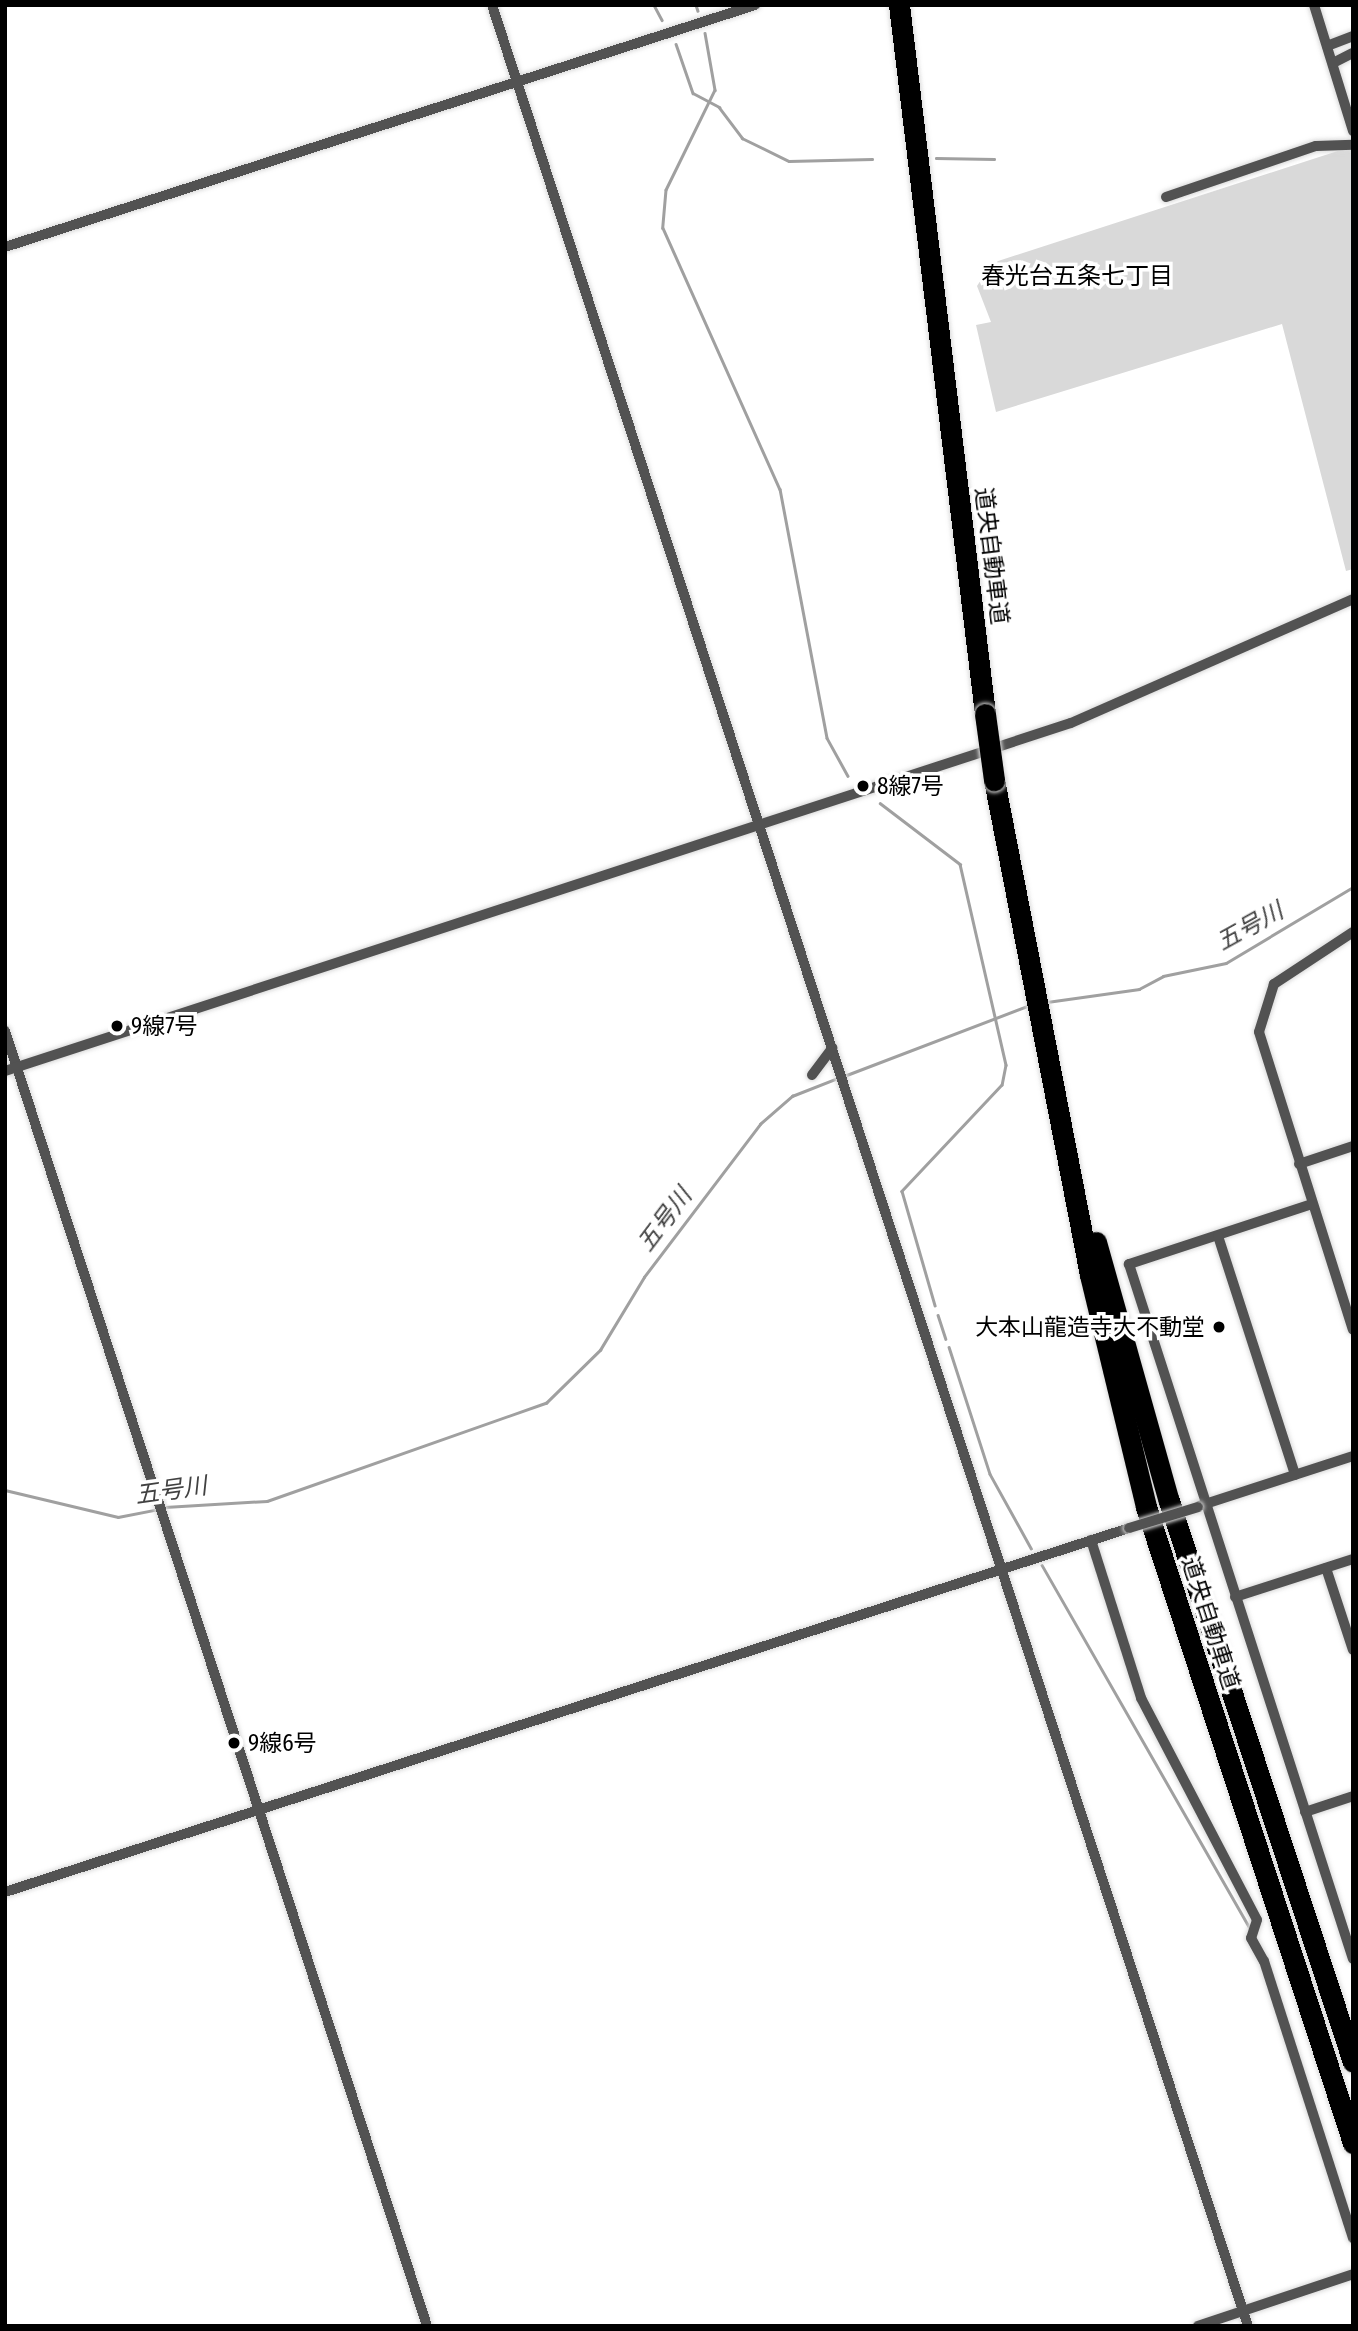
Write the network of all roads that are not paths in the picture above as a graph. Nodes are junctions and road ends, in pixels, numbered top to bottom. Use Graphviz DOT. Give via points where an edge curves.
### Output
graph roads {
  1 [pos="492,5"];
  2 [pos="755,5"];
  3 [pos="899,5"];
  4 [pos="1314,5"];
  5 [pos="1353,36"];
  6 [pos="1327,46"];
  7 [pos="1353,54"];
  8 [pos="1333,63"];
  9 [pos="516,82"];
  10 [pos="1353,131"];
  11 [pos="1353,145"];
  12 [pos="1166,197"];
  13 [pos="5,247"];
  14 [pos="1353,599"];
  15 [pos="758,825"];
  16 [pos="1353,932"];
  17 [pos="5,1031"];
  18 [pos="832,1048"];
  19 [pos="17,1068"];
  20 [pos="5,1071"];
  21 [pos="812,1074"];
  22 [pos="1059,1109"];
  23 [pos="1353,1146"];
  24 [pos="1299,1164"];
  25 [pos="1312,1204"];
  26 [pos="1218,1236"];
  27 [pos="1353,1331"];
  28 [pos="1353,1456"];
  29 [pos="1295,1475"];
  30 [pos="1201,1506"];
  31 [pos="1091,1540"];
  32 [pos="1353,1559"];
  33 [pos="1326,1568"];
  34 [pos="1001,1569"];
  35 [pos="1235,1597"];
  36 [pos="1353,1650"];
  37 [pos="1353,1796"];
  38 [pos="259,1811"];
  39 [pos="1305,1812"];
  40 [pos="5,1892"];
  41 [pos="1353,1958"];
  42 [pos="1353,2062"];
  43 [pos="1353,2143"];
  44 [pos="1353,2238"];
  45 [pos="1353,2274"];
  46 [pos="1243,2311"];
  47 [pos="427,2326"];
  48 [pos="1198,2326"];
  49 [pos="1248,2326"];
  1 -- 9 [label="street"];
  2 -- 9 [label="street"];
  3 -- 22 [label="highway, 道央自動車道, bridge" via="994,780"];
  4 -- 6 [label="street"];
  5 -- 6 [label="street"];
  6 -- 8 [label="street"];
  7 -- 8 [label="street"];
  8 -- 10 [label="street"];
  9 -- 13 [label="street"];
  9 -- 15 [label="street"];
  11 -- 12 [label="street" via="1316,146"];
  14 -- 15 [label="street" via="1071,723"];
  15 -- 18 [label="street"];
  15 -- 19 [label="street"];
  16 -- 24 [label="street" via="1285,973 1260,1013 1262,1048"];
  17 -- 19 [label="street"];
  18 -- 21 [label="street"];
  18 -- 34 [label="street"];
  19 -- 20 [label="street"];
  19 -- 38 [label="street"];
  22 -- 42 [label="highway, 道央自動車道" via="1169,1502"];
  22 -- 43 [label="highway, 道央自動車道" via="1096,1302 1146,1507"];
  23 -- 24 [label="street"];
  24 -- 25 [label="street"];
  25 -- 26 [label="street"];
  25 -- 27 [label="street"];
  26 -- 29 [label="street"];
  26 -- 30 [label="street" via="1129,1264"];
  28 -- 29 [label="street"];
  29 -- 30 [label="street"];
  30 -- 31 [label="street, bridge"];
  30 -- 35 [label="street"];
  31 -- 34 [label="street"];
  31 -- 44 [label="street" via="1142,1698 1257,1920 1251,1931"];
  32 -- 33 [label="street"];
  33 -- 35 [label="street"];
  33 -- 36 [label="street"];
  34 -- 38 [label="street"];
  34 -- 46 [label="street"];
  35 -- 39 [label="street"];
  37 -- 39 [label="street"];
  38 -- 40 [label="street"];
  38 -- 47 [label="street"];
  39 -- 41 [label="street"];
  45 -- 46 [label="street"];
  46 -- 48 [label="street"];
  46 -- 49 [label="street"];
}
